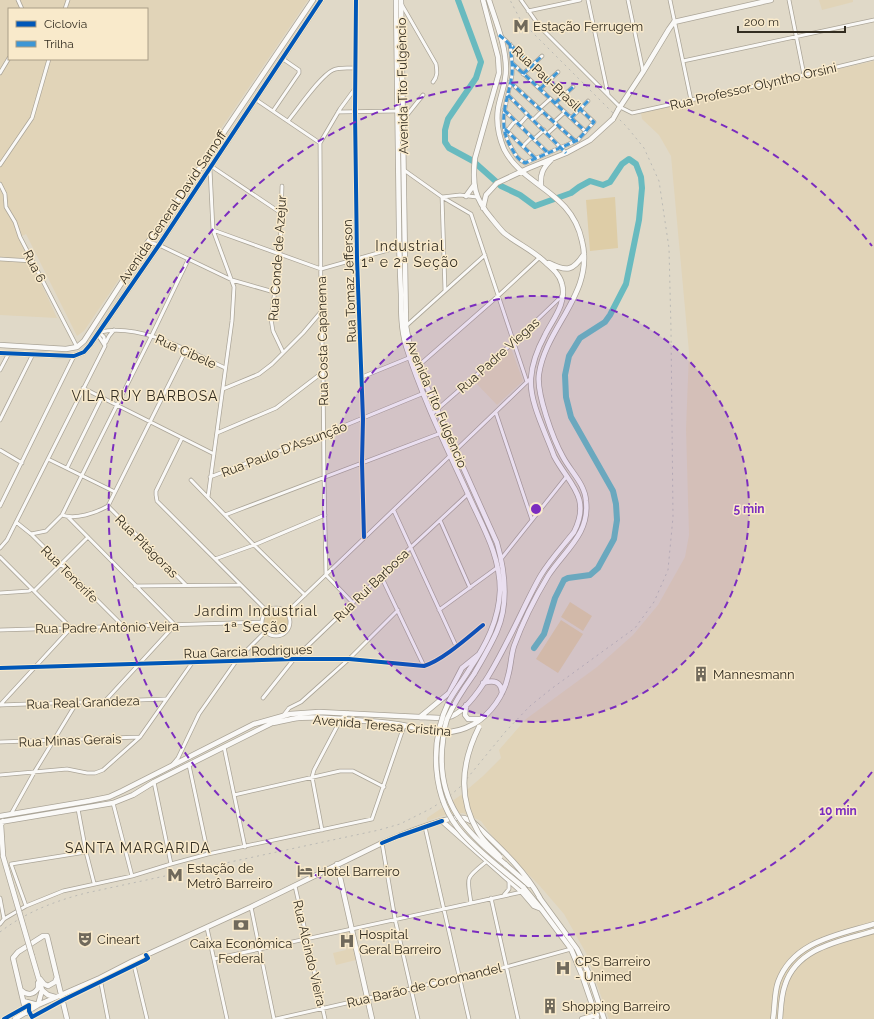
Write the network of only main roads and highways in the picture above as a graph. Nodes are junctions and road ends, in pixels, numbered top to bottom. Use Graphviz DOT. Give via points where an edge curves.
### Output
graph roads {
  1 [pos="313,0"];
  2 [pos="321,0"];
  3 [pos="396,0"];
  4 [pos="483,0"];
  5 [pos="490,0"];
  6 [pos="771,0"];
  7 [pos="401,2"];
  8 [pos="554,158"];
  9 [pos="400,170"];
  10 [pos="522,171"];
  11 [pos="474,185"];
  12 [pos="541,185"];
  13 [pos="184,191"];
  14 [pos="486,194"];
  15 [pos="192,196"];
  16 [pos="466,196"];
  17 [pos="477,198"];
  18 [pos="483,208"];
  19 [pos="584,254"];
  20 [pos="541,258"];
  21 [pos="94,326"];
  22 [pos="99,333"];
  23 [pos="0,345"];
  24 [pos="70,349"];
  25 [pos="0,353"];
  26 [pos="74,356"];
  27 [pos="412,356"];
  28 [pos="416,368"];
  29 [pos="481,653"];
  30 [pos="483,683"];
  31 [pos="502,695"];
  32 [pos="466,705"];
  33 [pos="420,717"];
  34 [pos="483,718"];
  35 [pos="11,814"];
  36 [pos="0,816"];
  37 [pos="1,821"];
  38 [pos="442,821"];
  39 [pos="0,847"];
  40 [pos="3,856"];
  41 [pos="337,864"];
  42 [pos="505,864"];
  43 [pos="522,889"];
  44 [pos="540,898"];
  45 [pos="874,924"];
  46 [pos="874,931"];
  47 [pos="39,977"];
  48 [pos="57,977"];
  49 [pos="21,990"];
  50 [pos="42,990"];
  51 [pos="61,994"];
  52 [pos="55,997"];
  53 [pos="23,1001"];
  54 [pos="38,1005"];
  55 [pos="602,1012"];
  56 [pos="26,1013"];
  57 [pos="596,1017"];
  58 [pos="15,1019"];
  59 [pos="67,1019"];
  60 [pos="372,1019"];
  61 [pos="582,1019"];
  62 [pos="604,1019"];
  63 [pos="773,1019"];
  64 [pos="780,1019"];
  1 -- 13 [label="main road, Avenida General David Sarnoff"];
  2 -- 15 [label="main road, Avenida General David Sarnoff"];
  3 -- 9 [label="main road, Avenida Tito Fulgêncio"];
  4 -- 11 [label="main road" via="498,57 499,73 474,158"];
  5 -- 10 [label="main road, Avenida Teresa Cristina" via="504,51 506,72 497,122 500,138 510,159"];
  6 -- 8 [label="main road, bridge" via="674,22 612,119 590,140"];
  7 -- 9 [label="main road, Avenida Tito Fulgêncio"];
  8 -- 10 [label="main road"];
  8 -- 12 [label="main road" via="542,172"];
  9 -- 27 [label="main road, Avenida Tito Fulgêncio" via="406,326"];
  9 -- 27 [label="main road, Avenida Tito Fulgêncio" via="402,328"];
  10 -- 12 [label="main road, Avenida Teresa Cristina"];
  10 -- 14 [label="main road" via="497,183"];
  11 -- 16 [label="main road"];
  11 -- 17 [label="main road"];
  12 -- 19 [label="main road, Avenida Teresa Cristina" via="566,207 574,219 583,241"];
  13 -- 15 [label="main road"];
  13 -- 21 [label="main road, Avenida General David Sarnoff"];
  14 -- 17 [label="main road"];
  14 -- 18 [label="main road"];
  15 -- 22 [label="main road, Avenida General David Sarnoff"];
  17 -- 18 [label="main road"];
  18 -- 20 [label="main road" via="503,232"];
  19 -- 20 [label="main road" via="578,263 564,269"];
  19 -- 31 [label="main road, Avenida Teresa Cristina" via="581,282 549,342 541,360 538,377 542,402 556,444 585,493 586,518 581,533 548,576 534,601 514,647"];
  20 -- 30 [label="main road, Avenida Teresa Cristina" via="560,278 563,295 559,309 538,348 529,380 534,403 549,443 578,495 580,510 574,532 542,573 501,654"];
  21 -- 22 [label="main road"];
  21 -- 24 [label="main road, Avenida General David Sarnoff" via="84,341"];
  22 -- 26 [label="main road, Avenida General David Sarnoff" via="84,352"];
  23 -- 24 [label="main road"];
  24 -- 26 [label="main road" via="70,354"];
  25 -- 26 [label="main road"];
  27 -- 28 [label="main road, Avenida Tito Fulgêncio"];
  28 -- 29 [label="main road, Avenida Tito Fulgêncio" via="432,413 492,545 498,567 498,609"];
  28 -- 42 [label="main road, Avenida Tito Fulgêncio, bridge" via="497,543 504,574 505,592 498,629 447,720 441,760 443,782 457,816 469,832"];
  29 -- 33 [label="main road" via="462,668 449,693"];
  29 -- 43 [label="main road, Avenida Tito Fulgêncio, bridge" via="450,701 442,721 436,760 438,783 451,818 463,834"];
  30 -- 31 [label="main road" via="499,684"];
  30 -- 32 [label="main road, Avenida Teresa Cristina"];
  31 -- 34 [label="main road, Avenida Teresa Cristina"];
  32 -- 33 [label="main road, Avenida Teresa Cristina" via="452,716"];
  32 -- 34 [label="main road" via="465,715 468,719"];
  33 -- 35 [label="main road, Avenida Teresa Cristina" via="319,712 282,716 254,724 109,797"];
  34 -- 37 [label="main road, Avenida Teresa Cristina" via="459,732 448,734 386,722 341,719 302,718 272,723 113,803"];
  34 -- 42 [label="main road, bridge" via="472,741 465,766 466,799 470,817 478,834"];
  35 -- 36 [label="main road, Avenida Teresa Cristina"];
  35 -- 37 [label="main road"];
  37 -- 40 [label="main road"];
  38 -- 41 [label="main road" via="399,836"];
  38 -- 43 [label="main road" via="509,881"];
  38 -- 44 [label="main road" via="464,818 473,822 518,867"];
  39 -- 40 [label="main road"];
  40 -- 47 [label="main road, bridge"];
  41 -- 51 [label="main road" via="207,928"];
  41 -- 60 [label="main road"];
  42 -- 44 [label="main road"];
  43 -- 57 [label="main road" via="542,910 570,949"];
  44 -- 55 [label="main road" via="577,949"];
  45 -- 63 [label="main road" via="821,940 799,953 790,962 778,983"];
  46 -- 64 [label="main road" via="824,945 804,958 785,983"];
  47 -- 48 [label="main road" via="48,986 55,982"];
  47 -- 49 [label="main road" via="36,991 28,994"];
  47 -- 50 [label="main road"];
  48 -- 49 [label="main road" via="47,936 43,936 14,955 13,962"];
  48 -- 51 [label="main road"];
  49 -- 53 [label="main road"];
  50 -- 52 [label="main road"];
  50 -- 54 [label="main road"];
  51 -- 52 [label="main road"];
  51 -- 59 [label="main road"];
  52 -- 54 [label="main road"];
  53 -- 54 [label="main road"];
  53 -- 56 [label="main road"];
  54 -- 56 [label="main road"];
  55 -- 57 [label="main road"];
  55 -- 62 [label="main road"];
  56 -- 58 [label="main road"];
  57 -- 61 [label="main road"];
}
